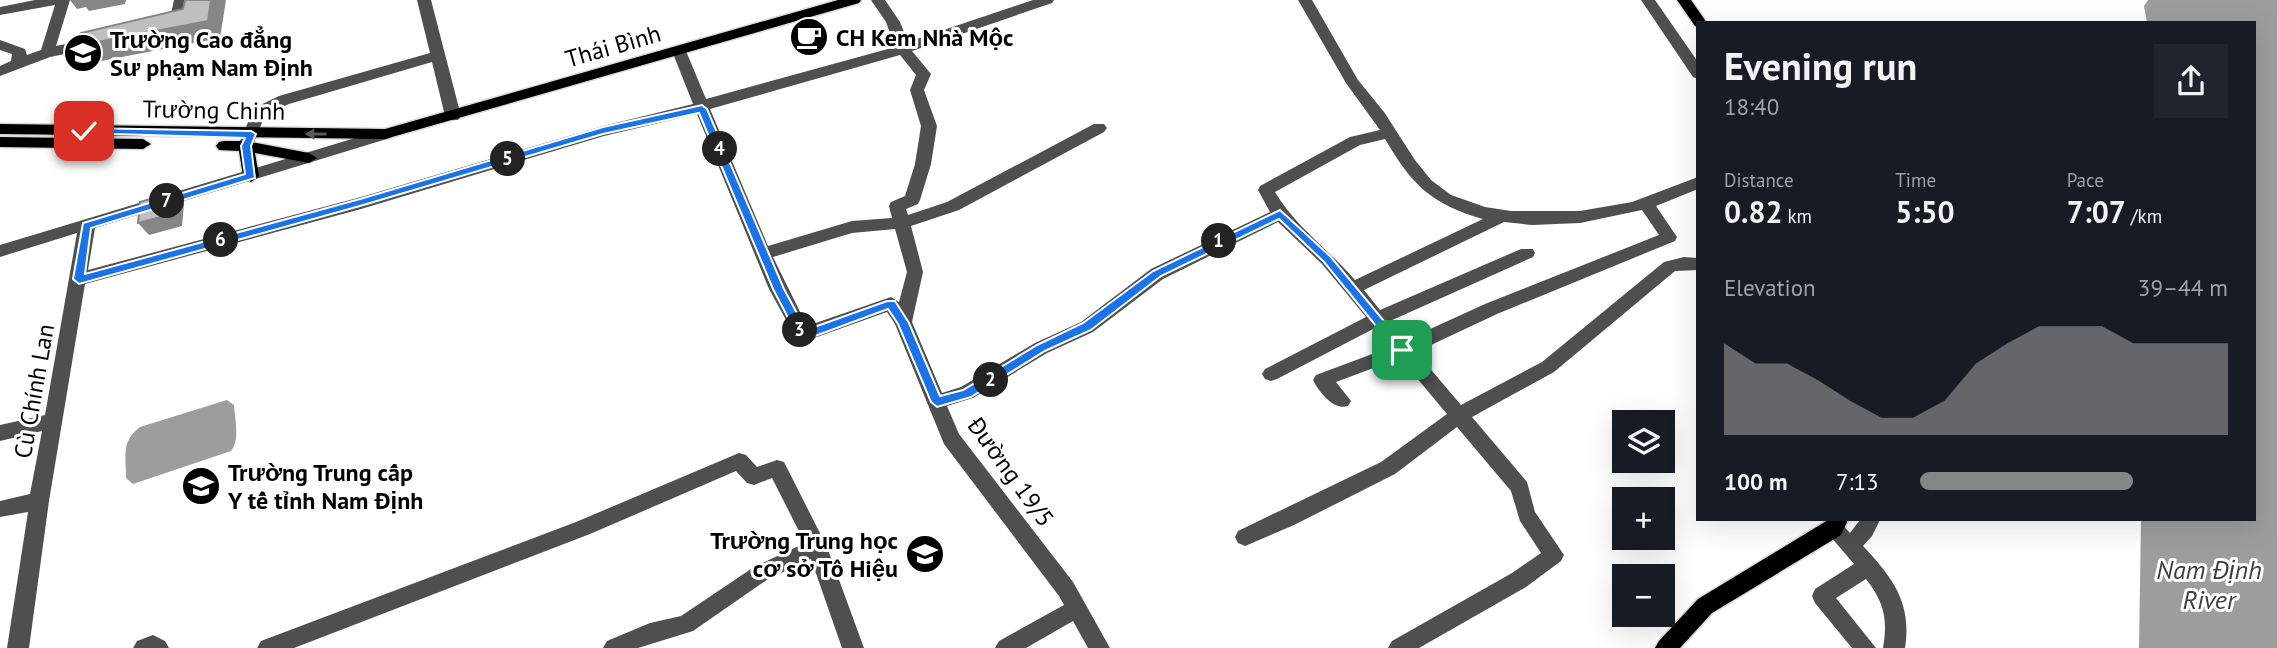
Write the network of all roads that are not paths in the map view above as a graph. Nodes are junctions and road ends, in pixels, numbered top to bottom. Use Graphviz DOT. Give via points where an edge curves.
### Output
graph roads {
  1 [pos="60,0"];
  2 [pos="181,0"];
  3 [pos="424,0"];
  4 [pos="854,0"];
  5 [pos="878,0"];
  6 [pos="1047,0"];
  7 [pos="1305,0"];
  8 [pos="1648,0"];
  9 [pos="1684,0"];
  10 [pos="0,10"];
  11 [pos="1699,21"];
  12 [pos="150,32"];
  13 [pos="111,40"];
  14 [pos="0,45"];
  15 [pos="903,49"];
  16 [pos="678,51"];
  17 [pos="47,53"];
  18 [pos="438,55"];
  19 [pos="18,64"];
  20 [pos="0,71"];
  21 [pos="1696,71"];
  22 [pos="702,109"];
  23 [pos="453,116"];
  24 [pos="1099,128"];
  25 [pos="0,129"];
  26 [pos="1389,133"];
  27 [pos="385,134"];
  28 [pos="249,140"];
  29 [pos="0,142"];
  30 [pos="309,158"];
  31 [pos="251,176"];
  32 [pos="1696,183"];
  33 [pos="1646,203"];
  34 [pos="1280,214"];
  35 [pos="1505,215"];
  36 [pos="901,223"];
  37 [pos="86,226"];
  38 [pos="0,251"];
  39 [pos="1527,253"];
  40 [pos="763,254"];
  41 [pos="1691,263"];
  42 [pos="79,279"];
  43 [pos="1351,289"];
  44 [pos="1376,319"];
  45 [pos="903,323"];
  46 [pos="1402,350"];
  47 [pos="1271,374"];
  48 [pos="1342,401"];
  49 [pos="937,402"];
  50 [pos="1458,416"];
  51 [pos="53,421"];
  52 [pos="0,433"];
  53 [pos="39,501"];
  54 [pos="0,509"];
  55 [pos="1869,521"];
  56 [pos="1836,524"];
  57 [pos="1245,537"];
  58 [pos="817,547"];
  59 [pos="1850,547"];
  60 [pos="1867,567"];
  61 [pos="1077,608"];
  62 [pos="18,648"];
  63 [pos="145,648"];
  64 [pos="158,648"];
  65 [pos="268,648"];
  66 [pos="614,648"];
  67 [pos="853,648"];
  68 [pos="1006,648"];
  69 [pos="1099,648"];
  70 [pos="1399,648"];
  71 [pos="1666,648"];
  72 [pos="1865,648"];
  73 [pos="1894,648"];
  1 -- 10 [label="street"];
  1 -- 17 [label="street"];
  2 -- 12 [label="street" via="176,26"];
  3 -- 18 [label="street"];
  4 -- 16 [label="main road, Thái Bình"];
  5 -- 15 [label="street"];
  6 -- 15 [label="street"];
  7 -- 26 [label="street"];
  8 -- 21 [label="street"];
  9 -- 11 [label="main road"];
  13 -- 17 [label="street"];
  14 -- 19 [label="street" via="20,52"];
  15 -- 22 [label="street" via="765,85"];
  15 -- 36 [label="street" via="924,74 918,90 929,125 912,200 897,205"];
  16 -- 22 [label="street"];
  16 -- 23 [label="main road, Thái Bình"];
  17 -- 19 [label="street"];
  18 -- 23 [label="street"];
  18 -- 28 [label="street" via="284,100 259,112"];
  19 -- 20 [label="street"];
  22 -- 40 [label="street"];
  22 -- 42 [label="street" via="603,131"];
  23 -- 27 [label="main road, Thái Bình"];
  24 -- 36 [label="street" via="953,206"];
  25 -- 28 [label="main road, Trường Chinh"];
  26 -- 34 [label="street" via="1355,141 1266,190"];
  26 -- 35 [label="street" via="1411,166 1444,199 1478,212"];
  27 -- 28 [label="main road, Trường Chinh, one-way"];
  27 -- 30 [label="street"];
  28 -- 29 [label="main road, Trường Chinh"];
  28 -- 30 [label="main road, Trường Chinh"];
  28 -- 31 [label="main road, Trường Chinh"];
  30 -- 31 [label="street"];
  31 -- 37 [label="street"];
  32 -- 33 [label="street"];
  33 -- 35 [label="street" via="1575,216"];
  33 -- 46 [label="street" via="1669,237"];
  34 -- 43 [label="street"];
  34 -- 49 [label="street" via="1178,262 1087,327 1041,348 967,393"];
  35 -- 43 [label="street"];
  36 -- 40 [label="street" via="852,227"];
  36 -- 45 [label="street" via="915,272"];
  37 -- 38 [label="street"];
  37 -- 42 [label="street, Cù Chính Lan"];
  39 -- 44 [label="street"];
  40 -- 45 [label="street" via="803,335 891,304"];
  41 -- 50 [label="street" via="1670,267 1548,367"];
  42 -- 51 [label="street, Cù Chính Lan"];
  43 -- 44 [label="street"];
  44 -- 46 [label="street"];
  44 -- 47 [label="street"];
  45 -- 49 [label="street, Đường 19/5"];
  46 -- 48 [label="street" via="1322,380"];
  46 -- 50 [label="street"];
  49 -- 61 [label="street, Đường 19/5" via="951,438"];
  50 -- 57 [label="street" via="1388,468"];
  50 -- 70 [label="street" via="1520,488 1520,500 1532,526 1554,555"];
  51 -- 52 [label="street"];
  51 -- 53 [label="street, Cù Chính Lan"];
  53 -- 54 [label="street"];
  53 -- 62 [label="street, Cù Chính Lan"];
  55 -- 59 [label="street"];
  56 -- 59 [label="street"];
  56 -- 71 [label="main road" via="1704,606"];
  58 -- 65 [label="street" via="777,468 754,477 739,461 583,528"];
  58 -- 66 [label="street" via="761,573 686,624"];
  58 -- 67 [label="street"];
  59 -- 60 [label="street"];
  60 -- 72 [label="street" via="1822,596"];
  60 -- 73 [label="street" via="1896,611"];
  61 -- 68 [label="street"];
  61 -- 69 [label="street, Đường 19/5"];
  63 -- 64 [label="street"];
}
